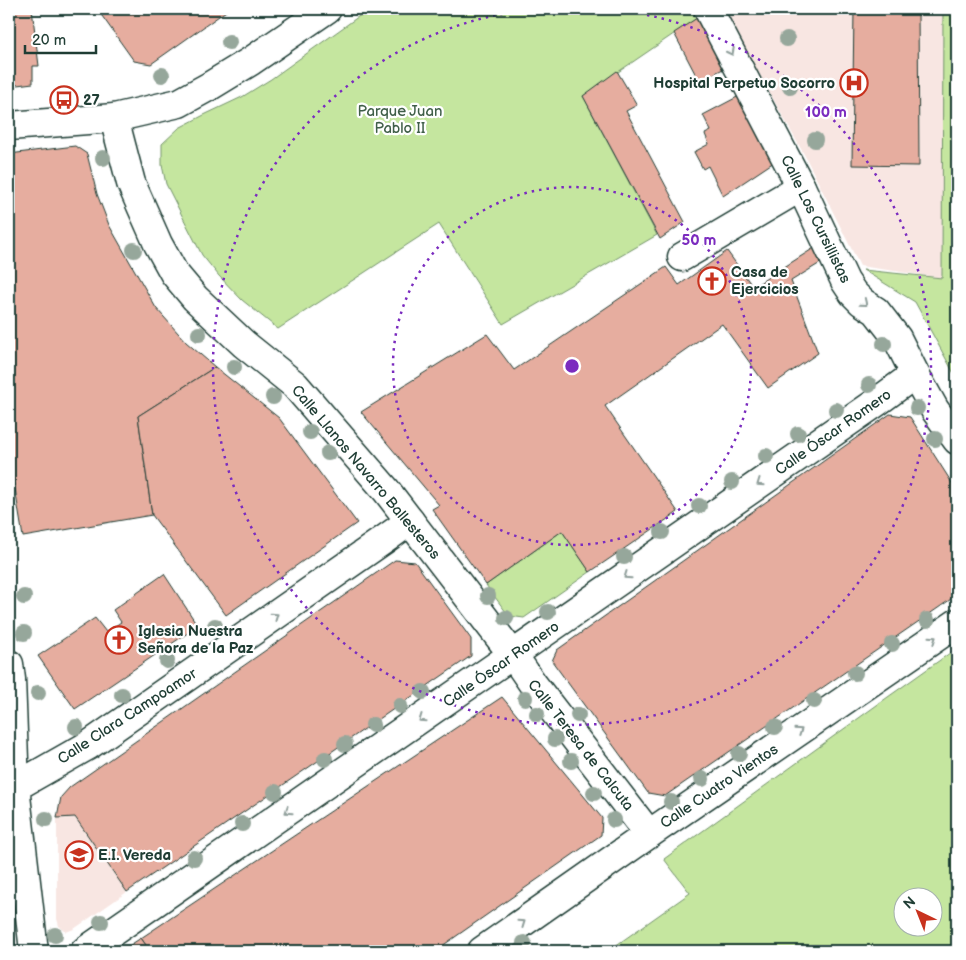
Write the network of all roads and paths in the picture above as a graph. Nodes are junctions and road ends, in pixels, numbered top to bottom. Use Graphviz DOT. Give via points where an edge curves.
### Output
graph roads {
  1 [pos="327,9"];
  2 [pos="708,9"];
  3 [pos="114,118"];
  4 [pos="9,126"];
  5 [pos="801,187"];
  6 [pos="682,257"];
  7 [pos="915,374"];
  8 [pos="957,440"];
  9 [pos="410,521"];
  10 [pos="957,623"];
  11 [pos="514,655"];
  12 [pos="10,674"];
  13 [pos="15,787"];
  14 [pos="649,834"];
  15 [pos="34,951"];
  16 [pos="85,951"];
  17 [pos="482,951"];
  1 -- 3 [label="street" via="251,61 179,103"];
  2 -- 5 [label="street, Calle Los Cursillistas, one-way"];
  3 -- 4 [label="street"];
  3 -- 9 [label="street, Calle Llanos Navarro Ballesteros" via="131,183 174,273 195,298 244,344 295,385"];
  5 -- 6 [label="street"];
  5 -- 7 [label="street, Calle Los Cursillistas, one-way" via="845,281 897,338"];
  7 -- 8 [label="street, Calle Los Cursillistas"];
  7 -- 11 [label="street, Calle Óscar Romero, one-way"];
  9 -- 11 [label="street, Calle Llanos Navarro Ballesteros"];
  13 -- 9 [label="street, Calle Clara Campoamor, one-way" via="89,745"];
  14 -- 10 [label="street, Calle Cuatro Vientos, one-way"];
  11 -- 14 [label="street, Calle Teresa de Calcuta"];
  11 -- 16 [label="street, Calle Óscar Romero, one-way"];
  12 -- 13 [label="street"];
  13 -- 15 [label="street"];
  17 -- 14 [label="street, Calle Cuatro Vientos, one-way"];
}
